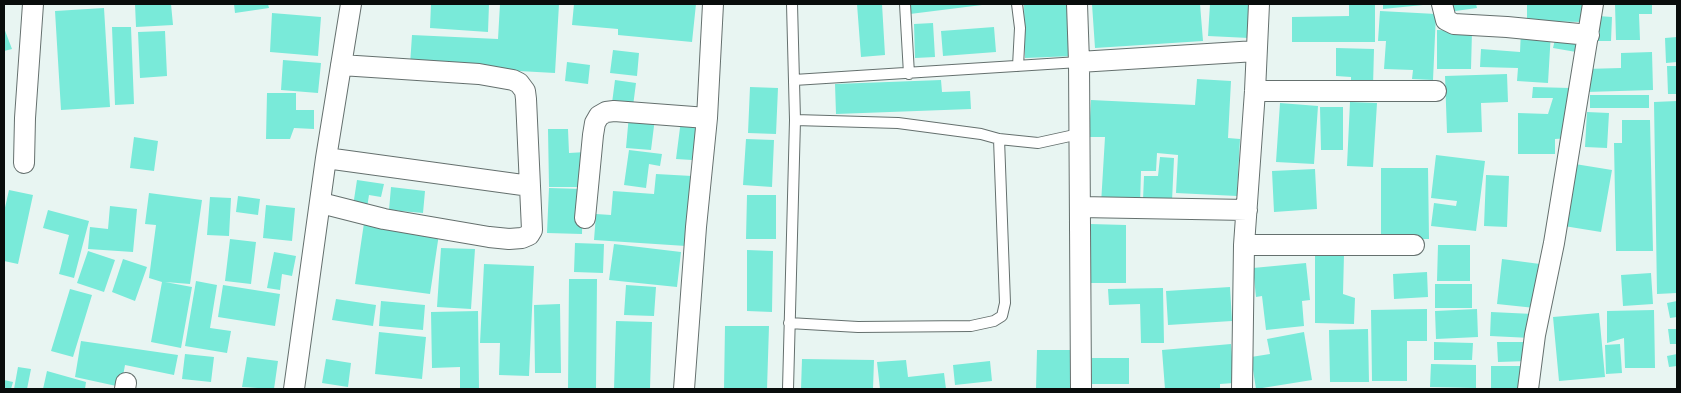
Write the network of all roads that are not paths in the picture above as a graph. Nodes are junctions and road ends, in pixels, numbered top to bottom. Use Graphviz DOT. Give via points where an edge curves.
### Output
graph roads {
  1 [pos="33,4"];
  2 [pos="351,4"];
  3 [pos="713,4"];
  4 [pos="792,4"];
  5 [pos="905,4"];
  6 [pos="1017,4"];
  7 [pos="1077,4"];
  8 [pos="1259,4"];
  9 [pos="1442,4"];
  10 [pos="1593,4"];
  11 [pos="1589,35"];
  12 [pos="1256,51"];
  13 [pos="1079,62"];
  14 [pos="341,65"];
  15 [pos="1018,66"];
  16 [pos="909,74"];
  17 [pos="794,80"];
  18 [pos="1255,91"];
  19 [pos="1436,91"];
  20 [pos="707,118"];
  21 [pos="795,120"];
  22 [pos="1079,134"];
  23 [pos="999,139"];
  24 [pos="326,158"];
  25 [pos="24,163"];
  26 [pos="530,186"];
  27 [pos="320,203"];
  28 [pos="1080,207"];
  29 [pos="1247,210"];
  30 [pos="585,218"];
  31 [pos="1244,245"];
  32 [pos="1414,245"];
  33 [pos="789,323"];
  34 [pos="295,389"];
  35 [pos="684,389"];
  36 [pos="788,389"];
  37 [pos="1081,389"];
  38 [pos="1242,389"];
  39 [pos="1528,389"];
  1 -- 25 [label="street"];
  2 -- 14 [label="street"];
  3 -- 20 [label="street"];
  4 -- 17 [label="lane"];
  5 -- 16 [label="lane"];
  6 -- 15 [label="lane" via="1020,28"];
  7 -- 13 [label="street"];
  8 -- 12 [label="street"];
  9 -- 11 [label="street" via="1446,20 1454,24"];
  10 -- 11 [label="street"];
  11 -- 39 [label="street"];
  12 -- 13 [label="street"];
  12 -- 18 [label="street"];
  13 -- 15 [label="lane"];
  13 -- 22 [label="street"];
  14 -- 24 [label="street"];
  14 -- 26 [label="street" via="480,74 519,83 526,99"];
  15 -- 16 [label="lane"];
  16 -- 17 [label="lane"];
  17 -- 21 [label="lane"];
  18 -- 19 [label="street"];
  18 -- 29 [label="street"];
  20 -- 30 [label="street" via="614,110 600,116 593,135"];
  20 -- 35 [label="street"];
  21 -- 23 [label="lane" via="898,123"];
  21 -- 33 [label="lane"];
  22 -- 23 [label="lane" via="1038,143"];
  22 -- 28 [label="street"];
  23 -- 33 [label="lane" via="1005,303 1002,316 971,326 858,328"];
  24 -- 26 [label="street"];
  24 -- 27 [label="street"];
  26 -- 27 [label="street" via="532,230 526,237 509,239 384,219"];
  27 -- 34 [label="street"];
  28 -- 29 [label="street"];
  28 -- 37 [label="street"];
  29 -- 31 [label="street"];
  31 -- 32 [label="street"];
  31 -- 38 [label="street"];
  33 -- 36 [label="lane"];
}
